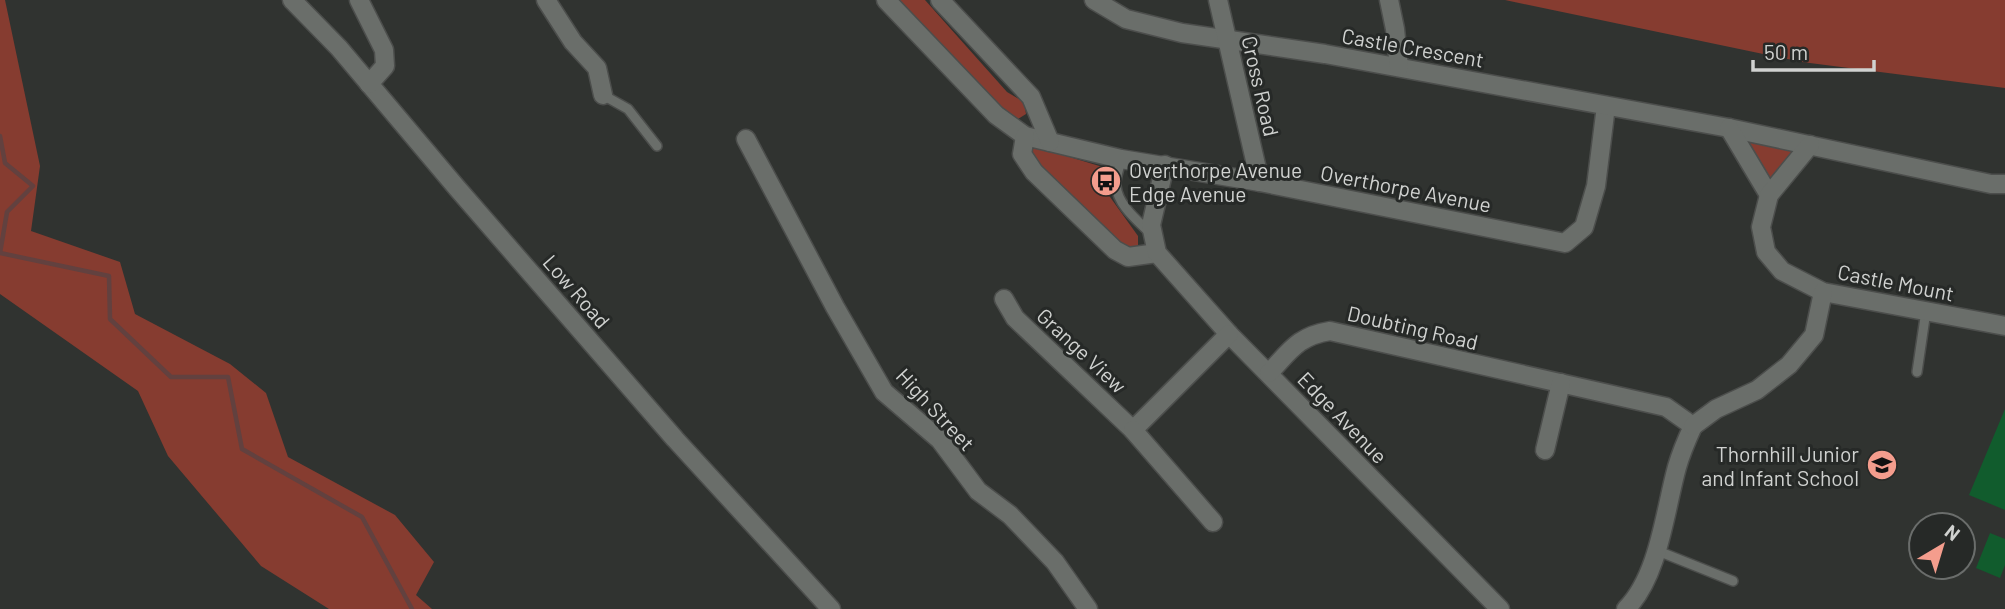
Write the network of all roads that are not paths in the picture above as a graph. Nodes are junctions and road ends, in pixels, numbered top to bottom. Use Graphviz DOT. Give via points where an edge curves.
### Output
graph roads {
  1 [pos="292,0"];
  2 [pos="359,0"];
  3 [pos="546,0"];
  4 [pos="886,0"];
  5 [pos="940,0"];
  6 [pos="1094,0"];
  7 [pos="1218,0"];
  8 [pos="1389,0"];
  9 [pos="1227,40"];
  10 [pos="1399,67"];
  11 [pos="369,84"];
  12 [pos="603,95"];
  13 [pos="1606,106"];
  14 [pos="1729,128"];
  15 [pos="1025,136"];
  16 [pos="746,139"];
  17 [pos="1051,142"];
  18 [pos="1810,145"];
  19 [pos="657,146"];
  20 [pos="1121,159"];
  21 [pos="1165,164"];
  22 [pos="1260,182"];
  23 [pos="2005,184"];
  24 [pos="1769,195"];
  25 [pos="1153,235"];
  26 [pos="1157,253"];
  27 [pos="1824,292"];
  28 [pos="1004,299"];
  29 [pos="1927,311"];
  30 [pos="2005,326"];
  31 [pos="1229,334"];
  32 [pos="1917,372"];
  33 [pos="1269,373"];
  34 [pos="1561,383"];
  35 [pos="1693,426"];
  36 [pos="1133,430"];
  37 [pos="1545,450"];
  38 [pos="1213,522"];
  39 [pos="1658,551"];
  40 [pos="1733,581"];
  41 [pos="831,609"];
  42 [pos="1088,609"];
  43 [pos="1500,609"];
  44 [pos="1626,609"];
  1 -- 11 [label="street, Low Road"];
  2 -- 11 [label="street" via="384,50 385,66"];
  3 -- 12 [label="street" via="573,42 597,68"];
  4 -- 15 [label="street, Overthorpe Avenue" via="996,115"];
  5 -- 17 [label="street" via="1031,97"];
  6 -- 9 [label="street, Castle Crescent" via="1126,19"];
  7 -- 9 [label="street, Cross Road"];
  8 -- 10 [label="street"];
  9 -- 10 [label="street, Castle Crescent"];
  9 -- 22 [label="street, Cross Road"];
  10 -- 13 [label="street, Castle Crescent"];
  11 -- 41 [label="street, Low Road" via="666,429"];
  12 -- 19 [label="lane" via="628,110"];
  13 -- 14 [label="street, Castle Crescent"];
  13 -- 22 [label="street, Overthorpe Avenue" via="1596,186 1584,227 1565,243"];
  14 -- 18 [label="street"];
  14 -- 24 [label="street"];
  15 -- 17 [label="street, Overthorpe Avenue"];
  15 -- 26 [label="street" via="1022,154 1034,172 1115,250 1128,257"];
  16 -- 42 [label="street, High Street" via="884,392 940,440 978,491 1010,515 1055,562"];
  17 -- 20 [label="street, Overthorpe Avenue"];
  18 -- 23 [label="street"];
  18 -- 24 [label="street, Castle Mount"];
  20 -- 21 [label="street, Overthorpe Avenue"];
  20 -- 25 [label="lane" via="1116,186 1120,198"];
  21 -- 22 [label="street, Overthorpe Avenue"];
  21 -- 25 [label="street, Edge Avenue" via="1151,225"];
  24 -- 27 [label="street, Castle Mount" via="1761,227 1766,252 1782,271"];
  25 -- 26 [label="street, Edge Avenue"];
  26 -- 31 [label="street, Edge Avenue"];
  27 -- 29 [label="street, Castle Mount"];
  27 -- 35 [label="street" via="1814,335 1789,365 1757,390 1716,409"];
  28 -- 36 [label="street, Grange View" via="1015,318"];
  29 -- 30 [label="street, Castle Mount"];
  29 -- 32 [label="lane"];
  31 -- 33 [label="street, Edge Avenue"];
  31 -- 36 [label="street"];
  33 -- 34 [label="street, Doubting Road" via="1310,334 1330,331"];
  33 -- 43 [label="street, Edge Avenue"];
  34 -- 35 [label="street, Doubting Road" via="1666,407"];
  34 -- 37 [label="street"];
  35 -- 39 [label="street" via="1678,463"];
  36 -- 38 [label="street, Grange View"];
  39 -- 40 [label="lane"];
  39 -- 44 [label="street"];
}
